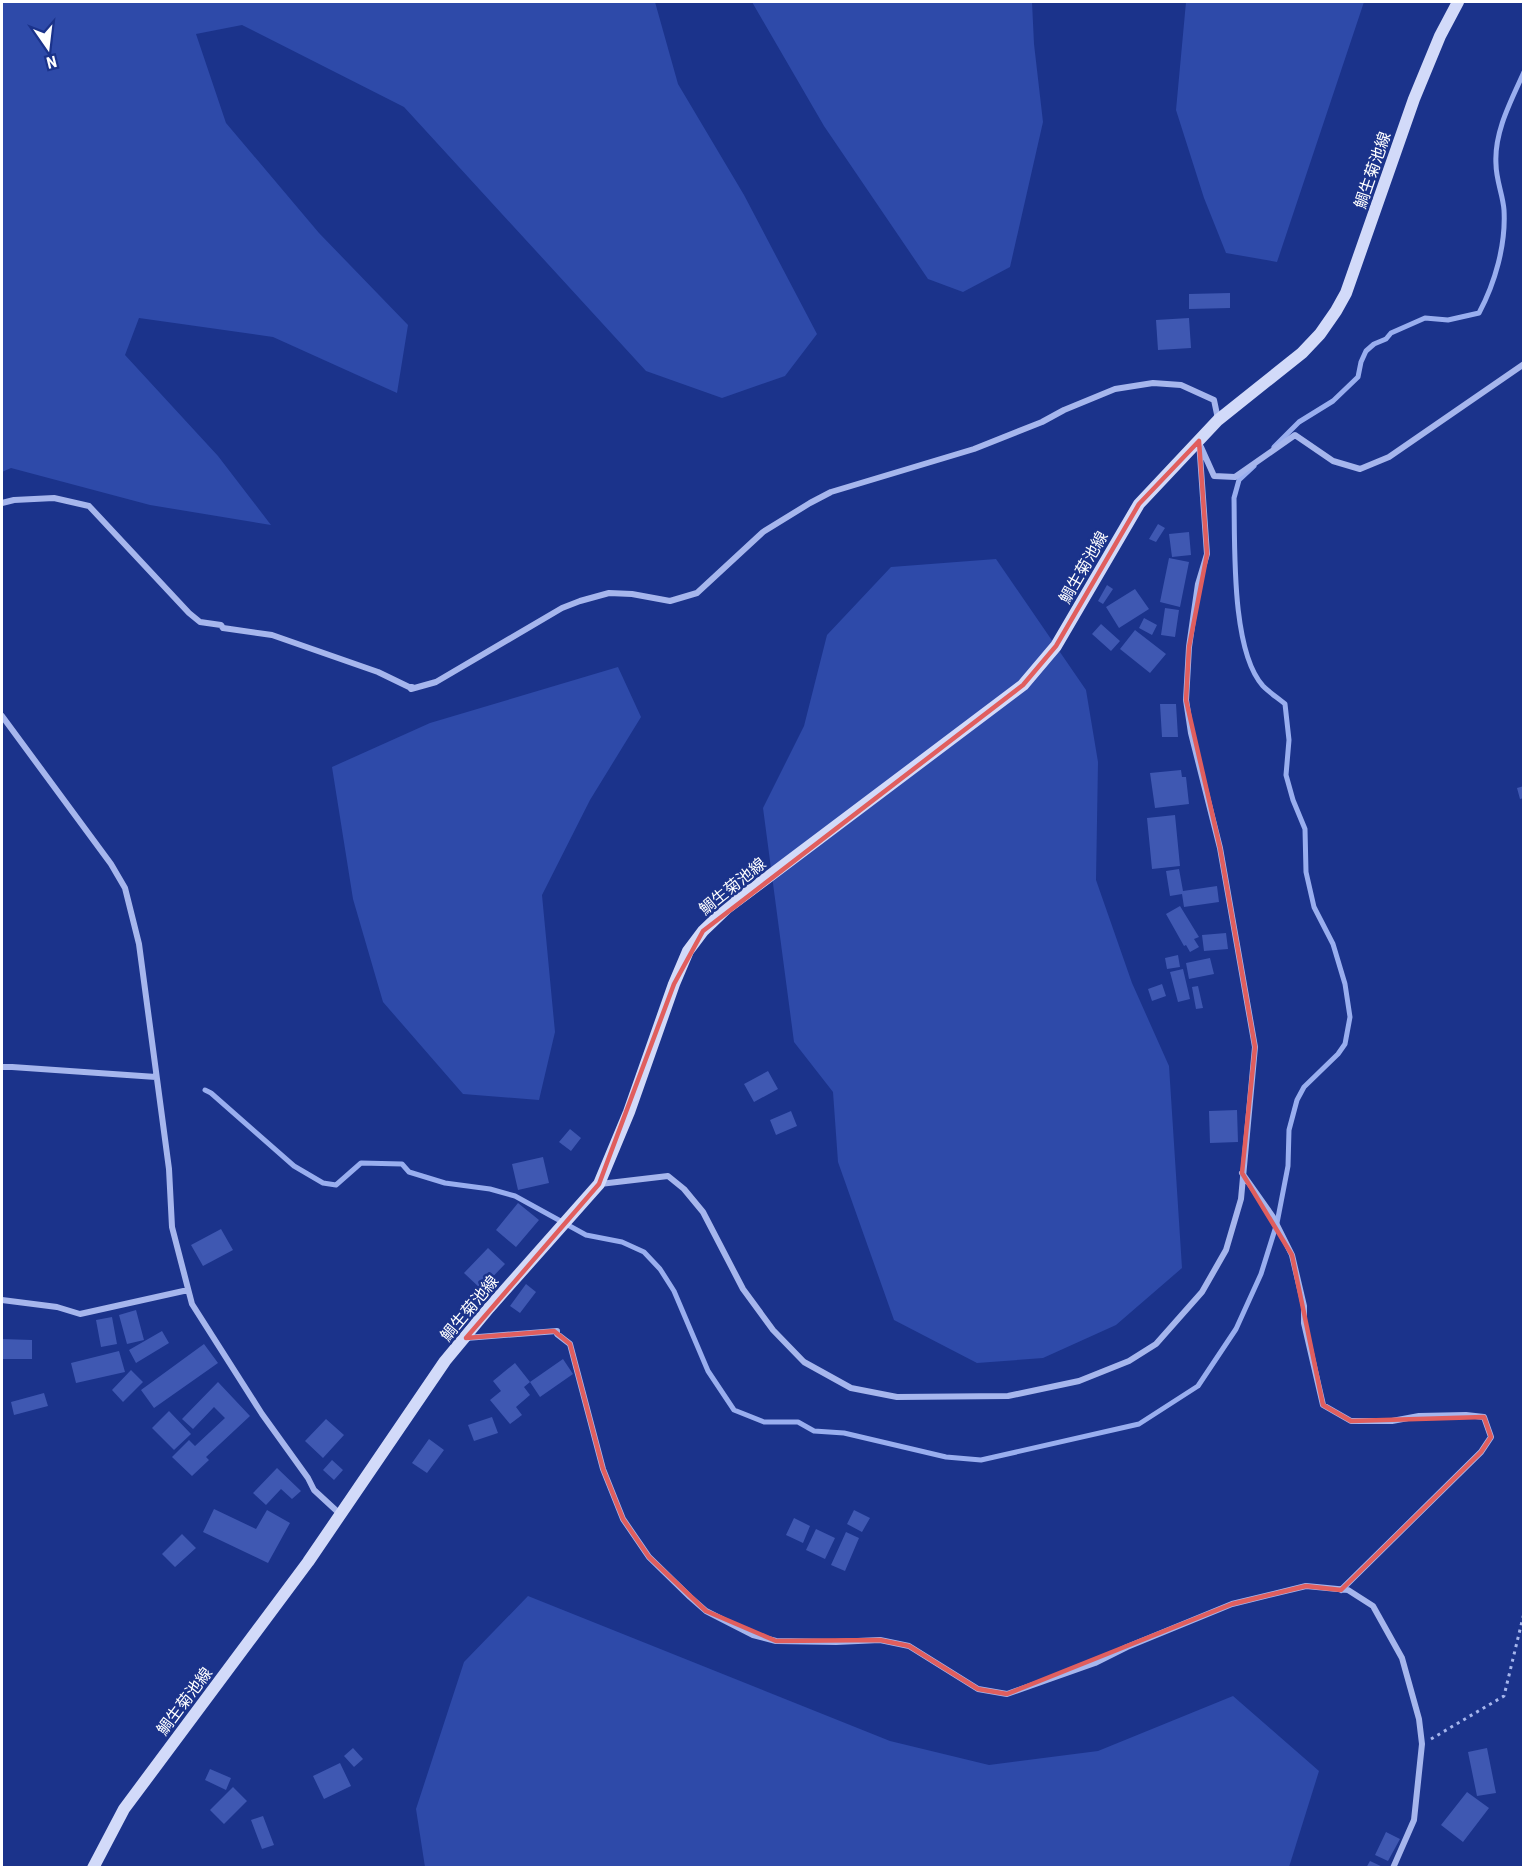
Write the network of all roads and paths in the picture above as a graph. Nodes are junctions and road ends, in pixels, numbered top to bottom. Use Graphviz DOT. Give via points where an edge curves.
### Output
graph roads {
  1 [pos="1458,2"];
  2 [pos="1524,364"];
  3 [pos="1218,420"];
  4 [pos="1198,441"];
  5 [pos="2,503"];
  6 [pos="2,716"];
  7 [pos="2,1068"];
  8 [pos="156,1077"];
  9 [pos="1242,1173"];
  10 [pos="599,1184"];
  11 [pos="188,1290"];
  12 [pos="2,1300"];
  13 [pos="466,1338"];
  14 [pos="340,1514"];
  15 [pos="1341,1590"];
  16 [pos="1524,1613"];
  17 [pos="1422,1744"];
  18 [pos="93,1868"];
  19 [pos="1393,1868"];
  1 -- 3 [label="main road, 鯛生菊池線" via="1414,99 1341,302 1302,353"];
  2 -- 4 [label="street" via="1389,457 1360,469 1333,461 1295,435 1235,477 1214,476"];
  3 -- 4 [label="main road, 鯛生菊池線"];
  3 -- 5 [label="street" via="1214,400 1181,386 1153,383 1115,389 974,449 831,492 763,532 697,593 670,601 609,593 580,601 436,682 411,689 378,672 272,635 200,622 89,506 54,498"];
  4 -- 9 [label="street" via="1207,554 1193,616 1186,700 1220,848 1255,1047"];
  4 -- 10 [label="main road, 鯛生菊池線" via="1139,504 1056,646 1023,685 727,908 703,931 688,951 674,984"];
  6 -- 8 [label="street" via="125,888 139,944"];
  7 -- 8 [label="street"];
  8 -- 11 [label="street" via="169,1169 172,1227"];
  9 -- 10 [label="street" via="1241,1199 1226,1250 1202,1292 1156,1344 1079,1381 1008,1396 897,1397 851,1388 804,1362 773,1330 743,1289 703,1212 668,1176"];
  9 -- 15 [label="street" via="1273,1217 1292,1255 1323,1405 1351,1421 1484,1417 1491,1437 1481,1452"];
  10 -- 13 [label="main road, 鯛生菊池線"];
  11 -- 12 [label="street" via="80,1314"];
  11 -- 14 [label="street" via="192,1304 314,1491"];
  13 -- 14 [label="main road, 鯛生菊池線" via="445,1362"];
  13 -- 15 [label="street" via="557,1330 570,1344 603,1469 623,1519 649,1557 690,1597 706,1611 753,1635 776,1641 880,1640 909,1646 978,1689 1007,1694 1095,1663 1232,1604 1306,1586"];
  14 -- 18 [label="main road, 鯛生菊池線" via="124,1809"];
  15 -- 17 [label="street" via="1348,1590 1373,1606 1402,1658"];
  16 -- 17 [label="path" via="1504,1696"];
  17 -- 19 [label="street" via="1414,1820"];
}
